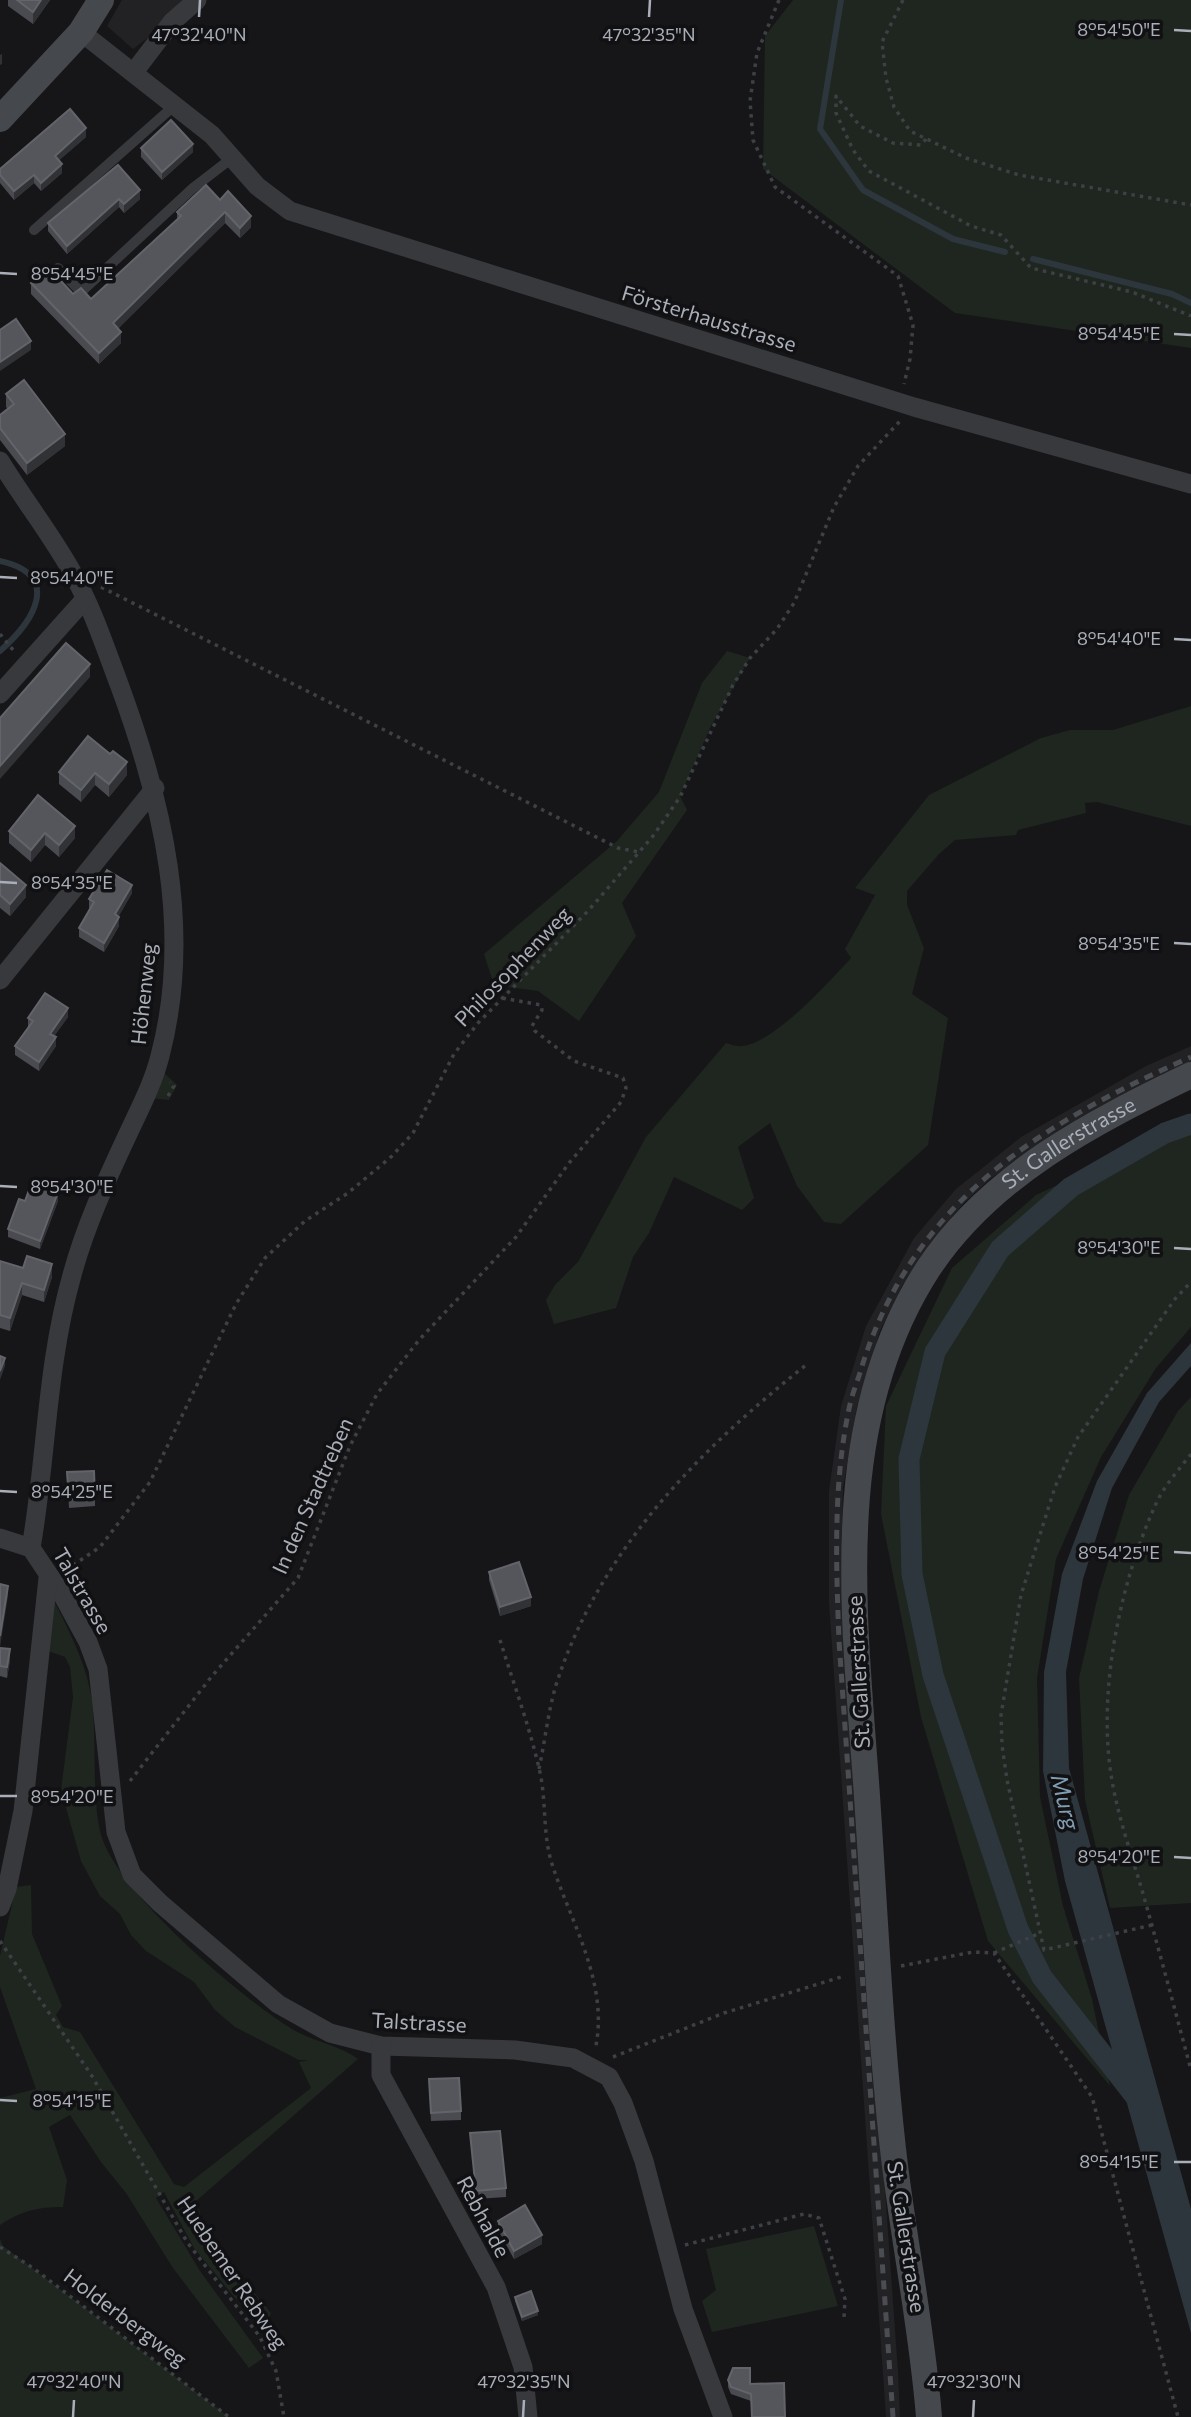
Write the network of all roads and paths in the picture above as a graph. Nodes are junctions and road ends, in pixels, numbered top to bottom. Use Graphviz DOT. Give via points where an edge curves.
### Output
graph roads {
  1 [pos="101,0"];
  2 [pos="197,0"];
  3 [pos="779,0"];
  4 [pos="903,0"];
  5 [pos="81,32"];
  6 [pos="134,72"];
  7 [pos="175,105"];
  8 [pos="0,119"];
  9 [pos="926,139"];
  10 [pos="232,158"];
  11 [pos="1191,205"];
  12 [pos="34,230"];
  13 [pos="58,268"];
  14 [pos="1191,316"];
  15 [pos="907,405"];
  16 [pos="0,461"];
  17 [pos="1191,484"];
  18 [pos="72,572"];
  19 [pos="85,599"];
  20 [pos="2,635"];
  21 [pos="13,649"];
  22 [pos="0,694"];
  23 [pos="155,788"];
  24 [pos="639,852"];
  25 [pos="0,980"];
  26 [pos="502,998"];
  27 [pos="1191,1075"];
  28 [pos="1191,1282"];
  29 [pos="806,1365"];
  30 [pos="1191,1454"];
  31 [pos="0,1538"];
  32 [pos="31,1548"];
  33 [pos="48,1578"];
  34 [pos="500,1640"];
  35 [pos="539,1769"];
  36 [pos="110,1804"];
  37 [pos="0,1907"];
  38 [pos="1152,1925"];
  39 [pos="1040,1933"];
  40 [pos="0,1941"];
  41 [pos="994,1953"];
  42 [pos="879,1969"];
  43 [pos="841,1977"];
  44 [pos="381,2046"];
  45 [pos="591,2065"];
  46 [pos="1191,2070"];
  47 [pos="0,2247"];
  48 [pos="666,2249"];
  49 [pos="844,2318"];
  50 [pos="229,2417"];
  51 [pos="284,2417"];
  52 [pos="527,2417"];
  53 [pos="723,2417"];
  54 [pos="929,2417"];
  55 [pos="1178,2417"];
  1 -- 5 [label="main road"];
  2 -- 6 [label="street" via="172,22"];
  3 -- 15 [label="path" via="757,53 750,101 753,140 775,187 898,276 913,325"];
  4 -- 9 [label="path" via="882,42 886,78 894,107 910,131"];
  5 -- 6 [label="street, Försterhausstrasse"];
  5 -- 8 [label="main road"];
  6 -- 7 [label="street, Försterhausstrasse"];
  7 -- 10 [label="street, Försterhausstrasse"];
  7 -- 12 [label="lane"];
  9 -- 11 [label="path" via="1019,175"];
  9 -- 14 [label="path" via="921,145 893,143 860,126 836,96 836,113 853,150 869,170 971,226 1001,235 1031,268 1132,292"];
  10 -- 13 [label="lane" via="81,292"];
  10 -- 15 [label="street, Försterhausstrasse" via="257,186 290,211"];
  15 -- 17 [label="street, Försterhausstrasse"];
  15 -- 24 [label="path, Philosophenweg" via="858,466 834,507 794,603 733,685 680,797"];
  16 -- 18 [label="street, Höhenweg"];
  18 -- 19 [label="street, Höhenweg"];
  18 -- 24 [label="path" via="618,848"];
  19 -- 22 [label="street"];
  19 -- 23 [label="street, Höhenweg"];
  20 -- 21 [label="path"];
  23 -- 25 [label="street"];
  23 -- 32 [label="street, Höhenweg" via="171,882 173,940 166,1031 148,1092 106,1182 72,1275 51,1371"];
  24 -- 26 [label="path, Philosophenweg"];
  26 -- 33 [label="path, Philosophenweg" via="454,1054 406,1141 265,1258 236,1304 150,1482 100,1547 77,1566"];
  26 -- 36 [label="path, In den Stadtreben" via="541,1005 535,1031 574,1061 623,1078 626,1088 621,1102 569,1163 516,1237 419,1340 377,1394 349,1446 298,1578"];
  27 -- 42 [label="main road, St. Gallerstrasse" via="1035,1161 974,1213 915,1290 880,1371 861,1454 854,1545 857,1658"];
  28 -- 39 [label="path" via="1078,1437 1055,1487 1021,1595 1001,1715 1002,1745"];
  29 -- 35 [label="path" via="703,1455 631,1538 593,1597 573,1639 555,1687"];
  30 -- 38 [label="path" via="1155,1506 1121,1611 1111,1665 1110,1766"];
  31 -- 32 [label="street, Talstrasse"];
  32 -- 33 [label="street, Talstrasse"];
  33 -- 36 [label="street, Talstrasse" via="63,1596 98,1670"];
  33 -- 37 [label="street" via="23,1811"];
  34 -- 35 [label="path"];
  35 -- 45 [label="path" via="552,1865 580,1933 596,1993 597,2040"];
  36 -- 44 [label="street, Talstrasse" via="132,1875 160,1903 278,2004 330,2033"];
  38 -- 39 [label="path" via="1052,1950 1044,1950"];
  38 -- 46 [label="path"];
  39 -- 41 [label="path"];
  40 -- 51 [label="path, Huebemer Rebweg" via="92,2076 187,2242 260,2337 276,2371"];
  41 -- 42 [label="path" via="973,1952"];
  41 -- 55 [label="path" via="1092,2097"];
  42 -- 54 [label="main road, St. Gallerstrasse" via="894,2152"];
  43 -- 45 [label="path" via="724,2013"];
  44 -- 45 [label="street, Talstrasse" via="515,2050"];
  44 -- 52 [label="street, Rebhalde" via="381,2075 496,2287 523,2367"];
  45 -- 48 [label="street, Talstrasse" via="609,2077 623,2103 656,2200"];
  47 -- 50 [label="path, Holderbergweg"];
  48 -- 49 [label="path" via="804,2214 819,2218 845,2299"];
  48 -- 53 [label="street, Talstrasse" via="682,2309"];
}
